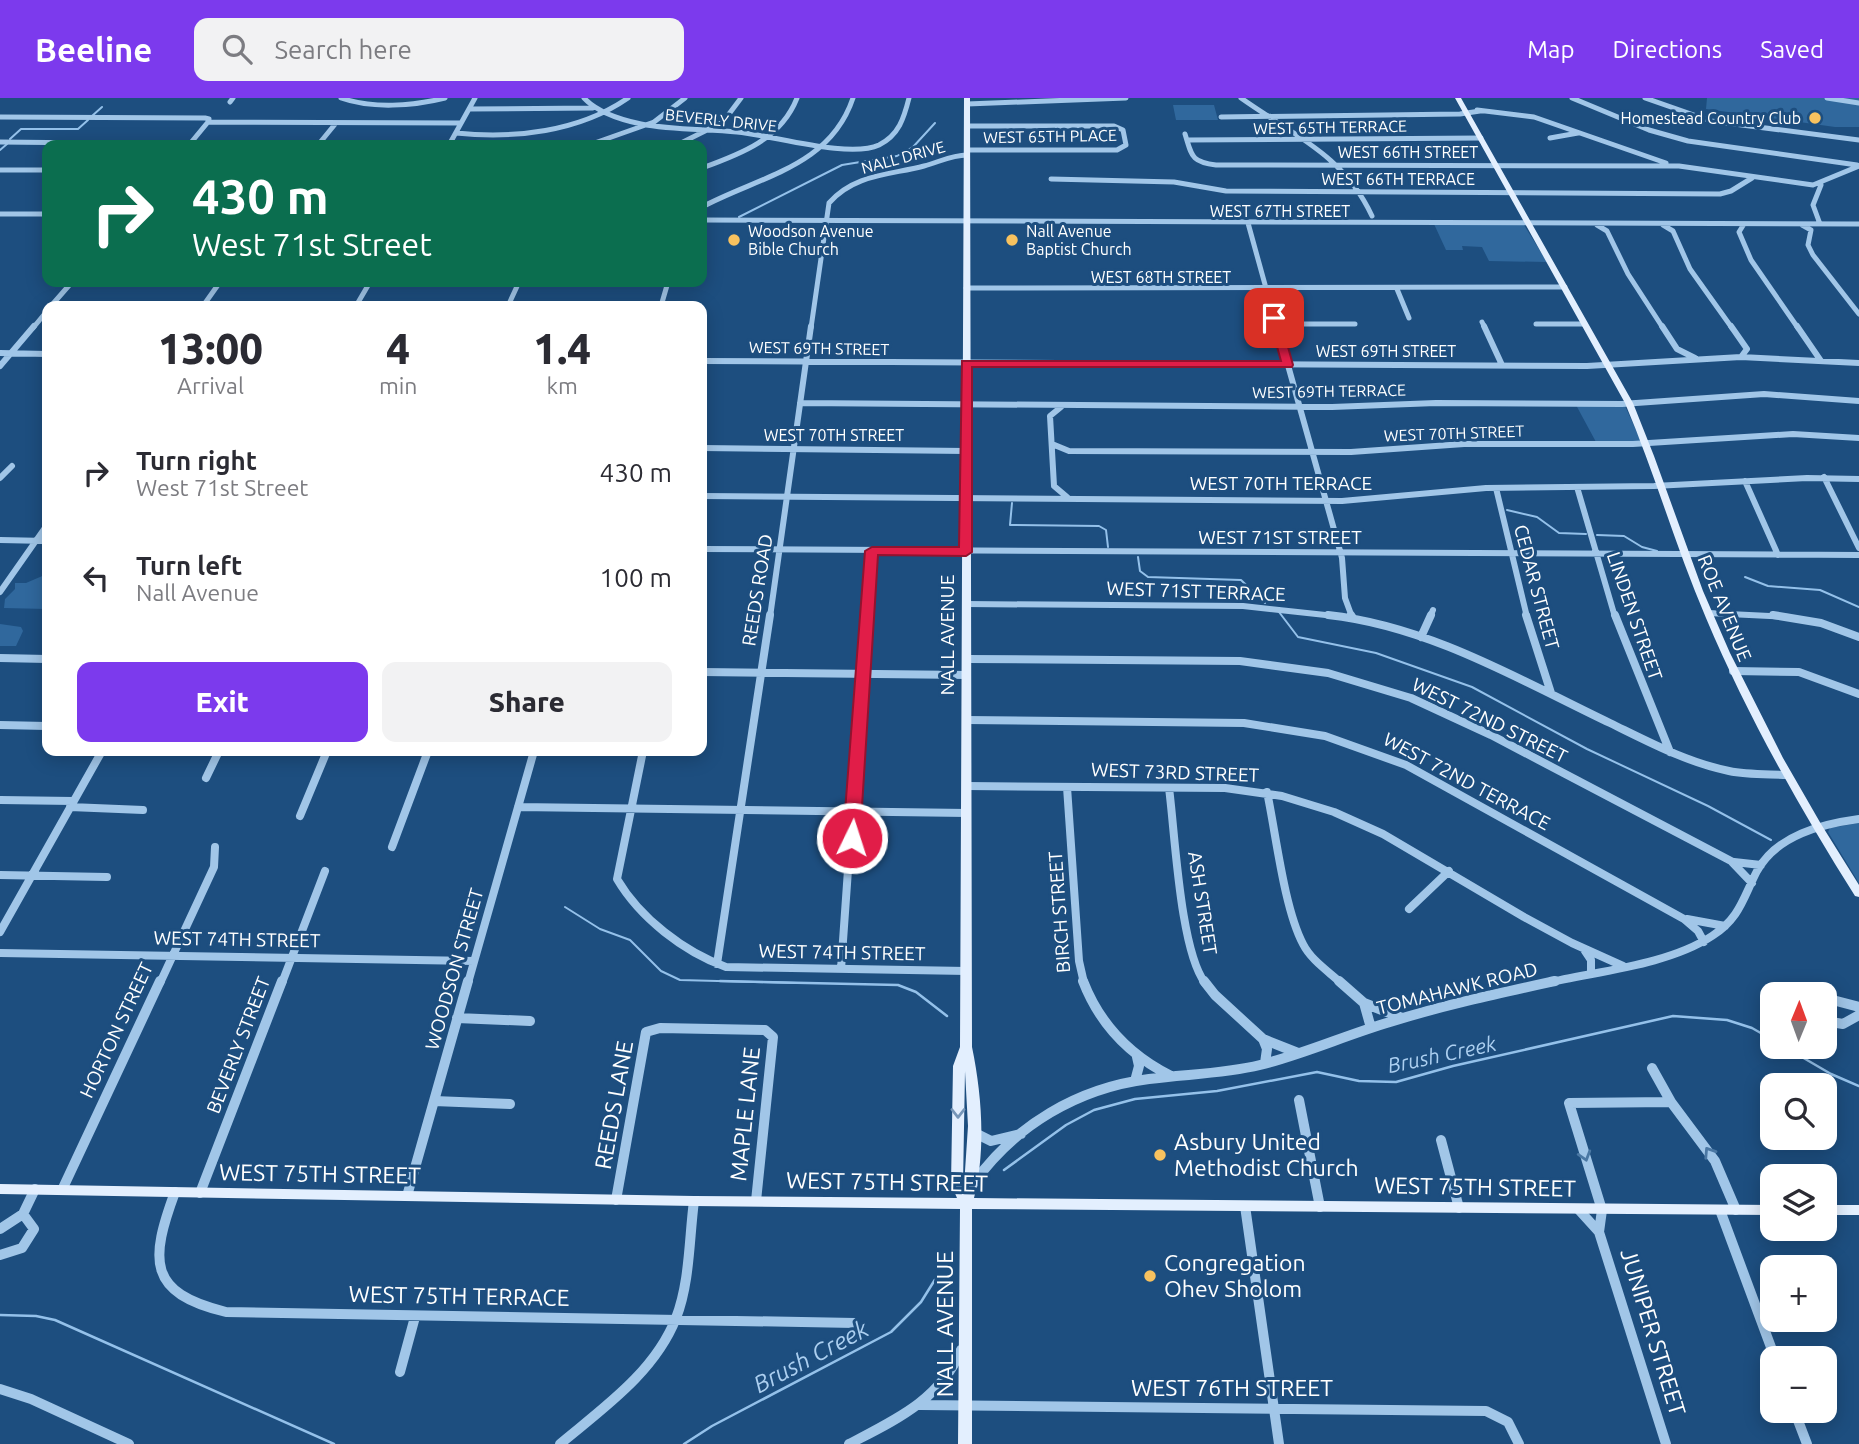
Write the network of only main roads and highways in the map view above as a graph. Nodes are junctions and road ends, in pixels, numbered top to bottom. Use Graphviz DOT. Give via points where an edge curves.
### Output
graph roads {
  1 [pos="1458,98"];
  2 [pos="967,101"];
  3 [pos="1859,893"];
  4 [pos="966,1047"];
  5 [pos="0,1189"];
  6 [pos="966,1204"];
  7 [pos="1760,1210"];
  8 [pos="1837,1210"];
  9 [pos="1859,1210"];
  10 [pos="965,1444"];
  1 -- 3 [label="main road, ROE AVENUE" via="1629,403 1733,671 1787,775"];
  2 -- 4 [label="main road, NALL AVENUE"];
  4 -- 6 [label="main road, NALL AVENUE" via="972,1066 973,1184"];
  4 -- 6 [label="main road, NALL AVENUE, one-way" via="959,1066 957,1184"];
  5 -- 6 [label="main road, WEST 75TH STREET"];
  6 -- 7 [label="main road, WEST 75TH STREET"];
  6 -- 10 [label="main road, NALL AVENUE"];
  8 -- 9 [label="main road"];
}
